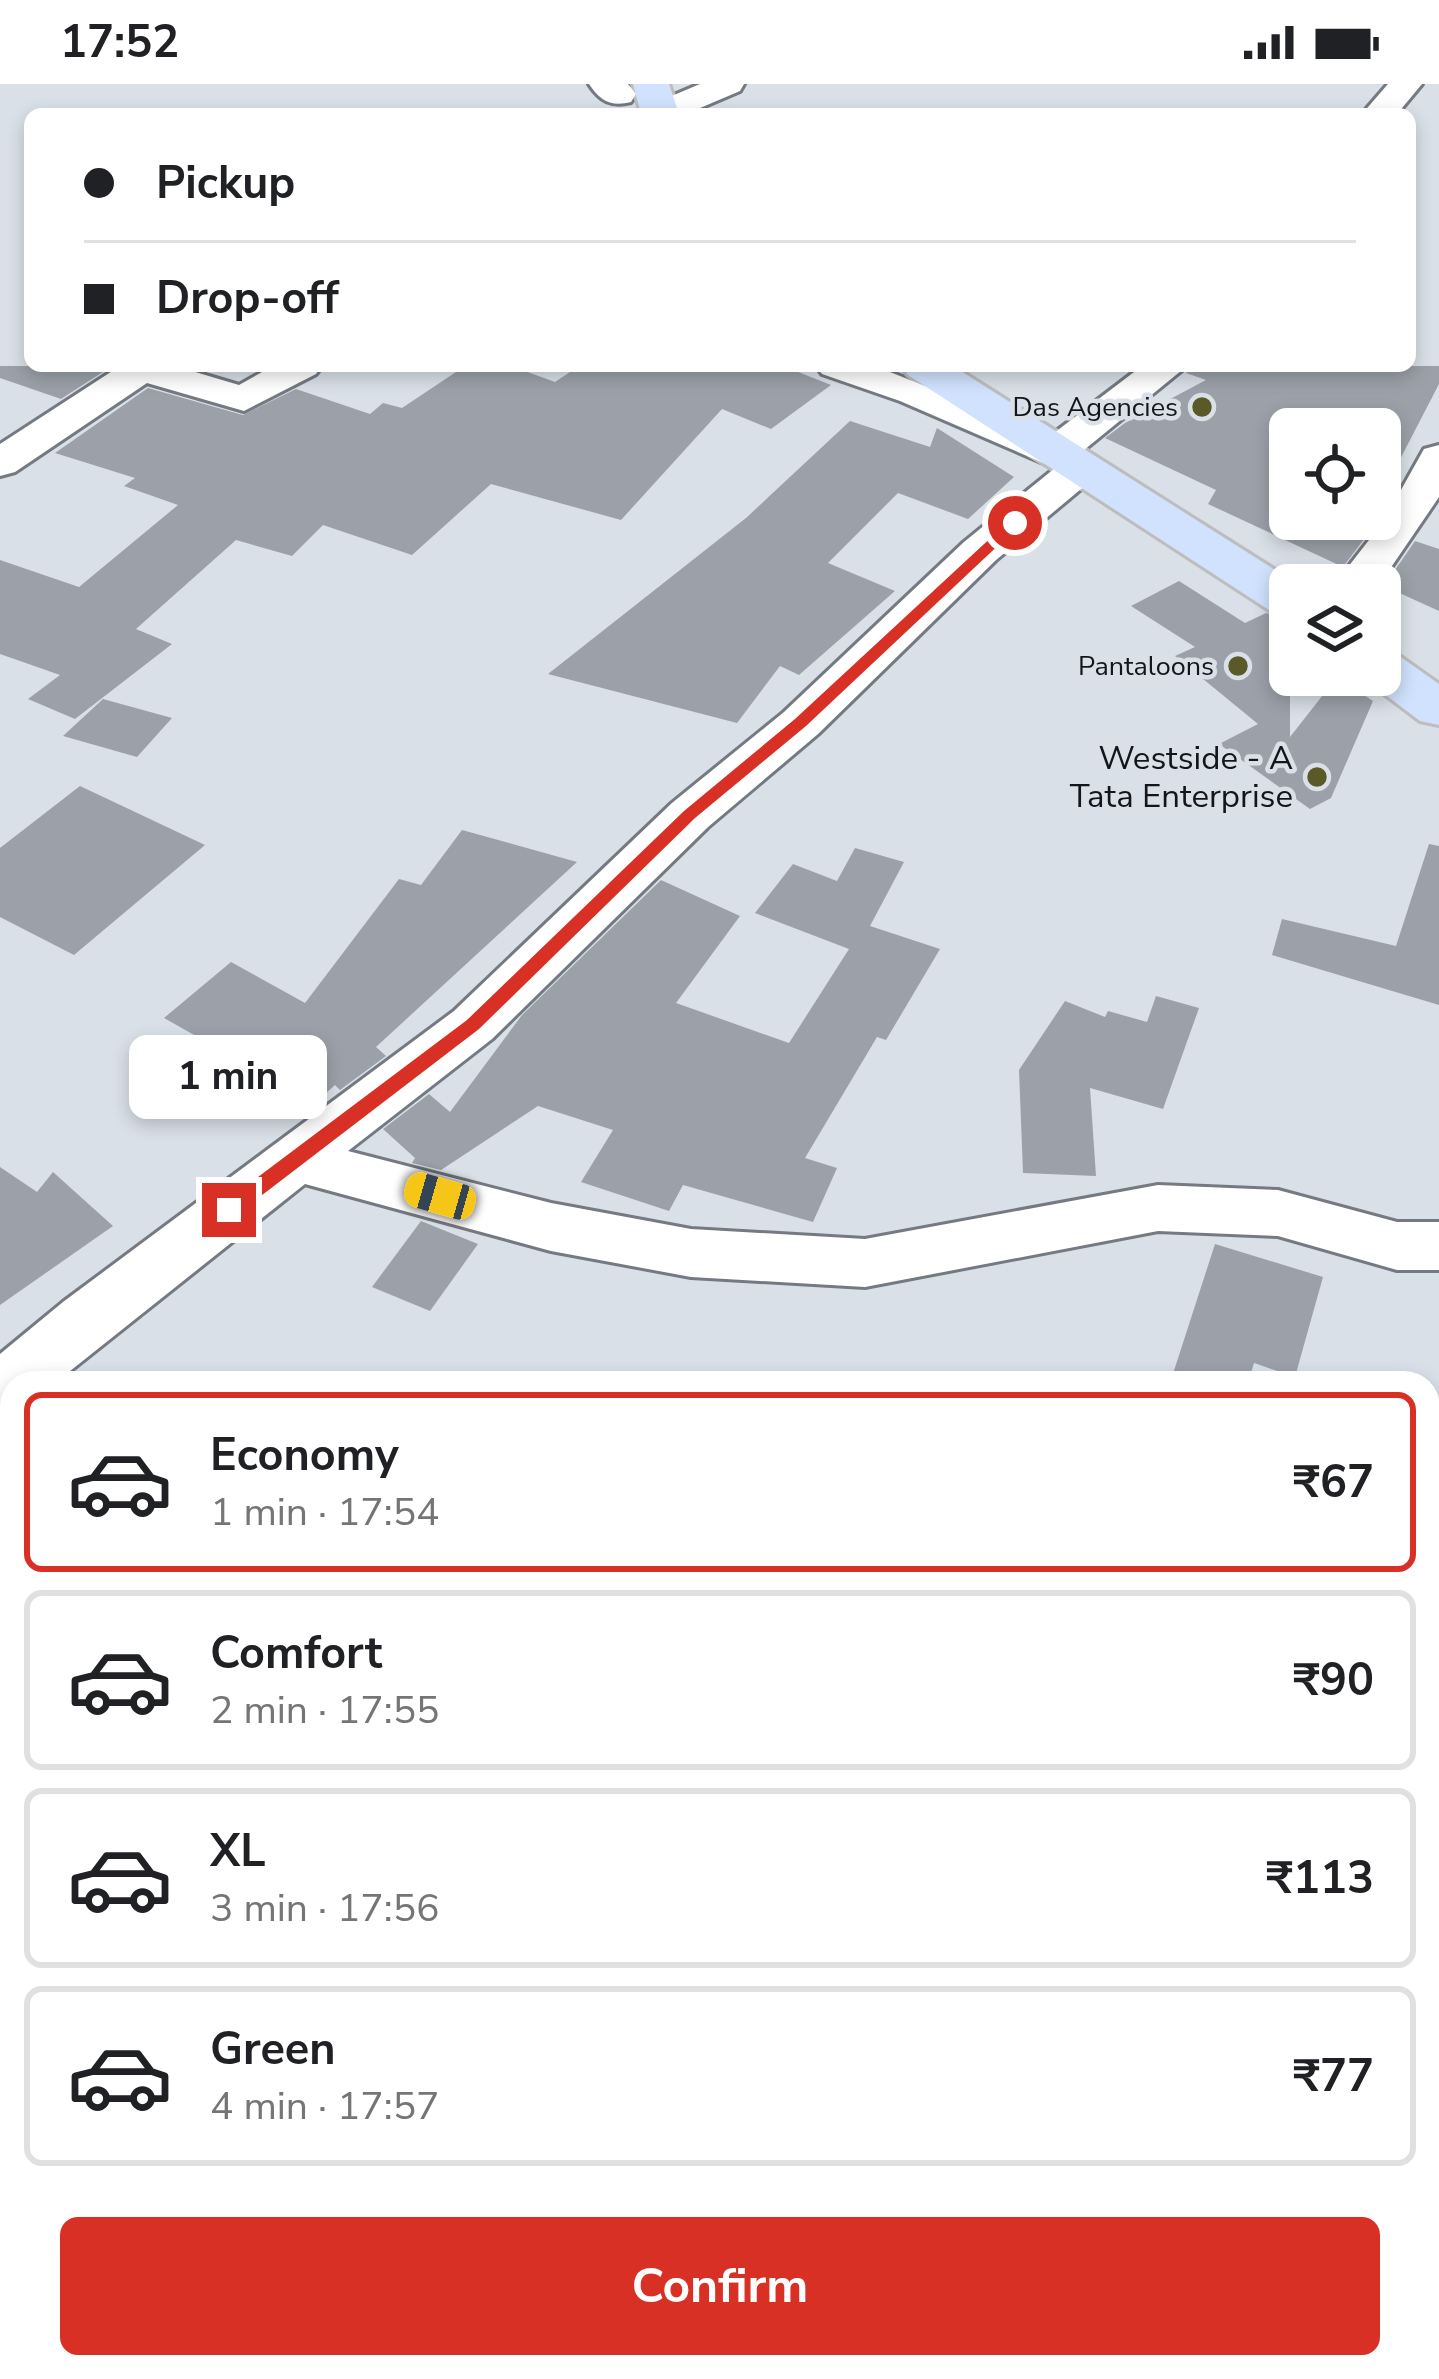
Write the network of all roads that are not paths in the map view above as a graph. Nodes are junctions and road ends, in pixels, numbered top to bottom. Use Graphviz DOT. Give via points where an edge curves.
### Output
graph roads {
  1 [pos="728,84"];
  2 [pos="1406,84"];
  3 [pos="622,92"];
  4 [pos="650,108"];
  5 [pos="674,108"];
  6 [pos="1384,108"];
  7 [pos="137,372"];
  8 [pos="152,372"];
  9 [pos="291,372"];
  10 [pos="854,372"];
  11 [pos="933,372"];
  12 [pos="1162,372"];
  13 [pos="1071,457"];
  14 [pos="1439,458"];
  15 [pos="0,463"];
  16 [pos="1372,564"];
  17 [pos="1269,587"];
  18 [pos="1401,681"];
  19 [pos="1439,709"];
  20 [pos="297,1160"];
  21 [pos="1439,1246"];
  22 [pos="24,1371"];
  1 -- 5 [label="street"];
  2 -- 6 [label="street"];
  3 -- 4 [label="main road"];
  7 -- 15 [label="street"];
  8 -- 9 [label="street" via="244,399"];
  10 -- 13 [label="street"];
  11 -- 13 [label="main road"];
  12 -- 13 [label="street"];
  13 -- 17 [label="main road"];
  13 -- 20 [label="street" via="801,723 690,814 473,1024"];
  14 -- 16 [label="street"];
  18 -- 19 [label="main road"];
  20 -- 21 [label="street" via="551,1227 692,1253 865,1264 1158,1208 1278,1213 1397,1246"];
  20 -- 22 [label="street"];
}
